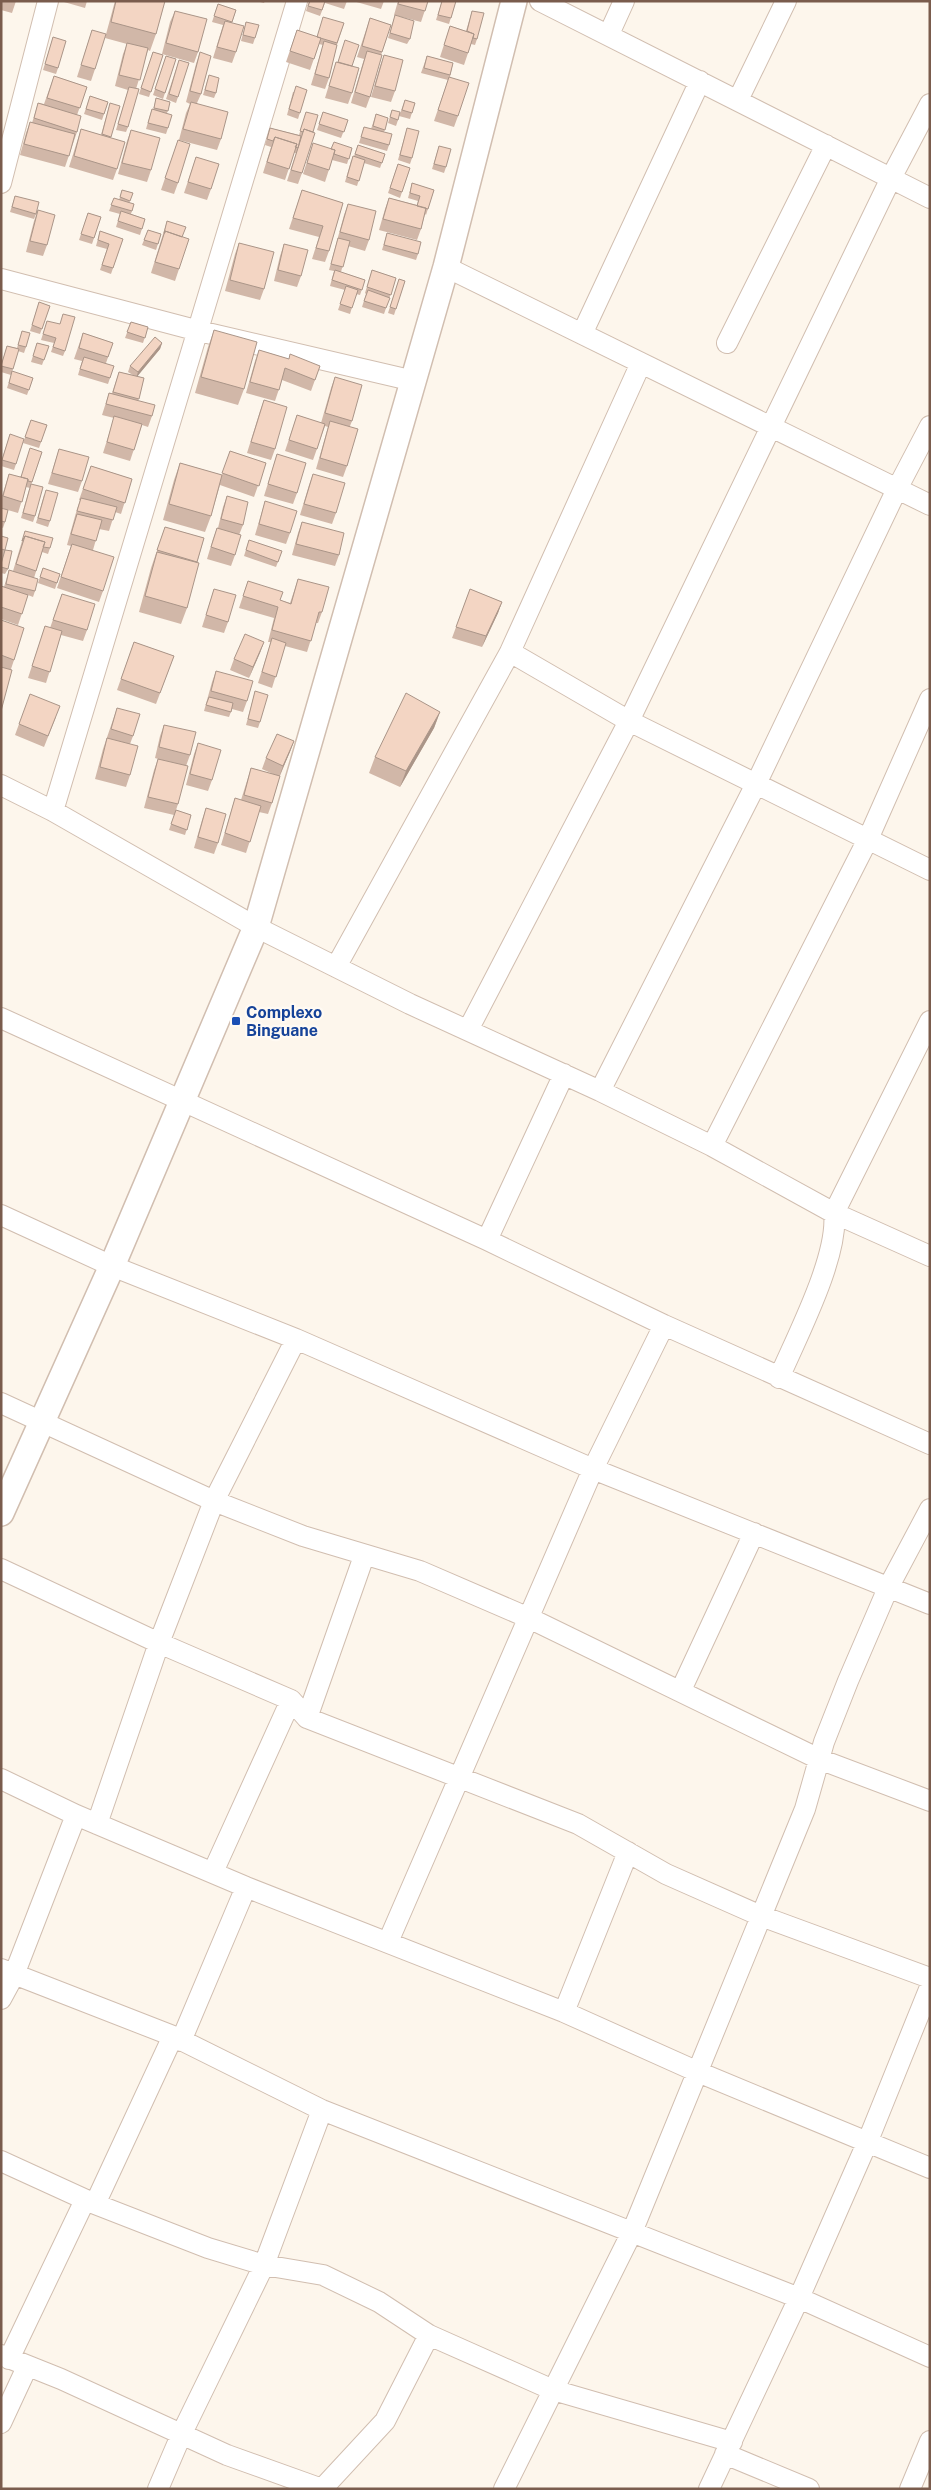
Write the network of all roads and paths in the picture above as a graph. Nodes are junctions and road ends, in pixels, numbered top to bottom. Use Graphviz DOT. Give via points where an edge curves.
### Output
graph roads {
  1 [pos="48,1"];
  2 [pos="297,1"];
  3 [pos="514,1"];
  4 [pos="540,1"];
  5 [pos="624,1"];
  6 [pos="786,1"];
  7 [pos="609,34"];
  8 [pos="700,81"];
  9 [pos="738,100"];
  10 [pos="930,104"];
  11 [pos="826,145"];
  12 [pos="891,178"];
  13 [pos="1,183"];
  14 [pos="930,198"];
  15 [pos="446,267"];
  16 [pos="1,278"];
  17 [pos="199,331"];
  18 [pos="582,334"];
  19 [pos="728,343"];
  20 [pos="640,363"];
  21 [pos="414,381"];
  22 [pos="930,426"];
  23 [pos="771,427"];
  24 [pos="897,489"];
  25 [pos="930,505"];
  26 [pos="510,652"];
  27 [pos="930,699"];
  28 [pos="628,721"];
  29 [pos="756,784"];
  30 [pos="1,785"];
  31 [pos="53,811"];
  32 [pos="868,839"];
  33 [pos="930,870"];
  34 [pos="256,928"];
  35 [pos="336,968"];
  36 [pos="1,1018"];
  37 [pos="930,1021"];
  38 [pos="468,1030"];
  39 [pos="564,1074"];
  40 [pos="600,1091"];
  41 [pos="183,1102"];
  42 [pos="712,1146"];
  43 [pos="834,1213"];
  44 [pos="1,1215"];
  45 [pos="487,1240"];
  46 [pos="930,1256"];
  47 [pos="112,1266"];
  48 [pos="664,1325"];
  49 [pos="296,1339"];
  50 [pos="779,1378"];
  51 [pos="1,1403"];
  52 [pos="43,1422"];
  53 [pos="930,1444"];
  54 [pos="593,1469"];
  55 [pos="214,1501"];
  56 [pos="930,1509"];
  57 [pos="1,1513"];
  58 [pos="754,1533"];
  59 [pos="364,1556"];
  60 [pos="1,1569"];
  61 [pos="888,1588"];
  62 [pos="930,1604"];
  63 [pos="529,1618"];
  64 [pos="159,1643"];
  65 [pos="681,1690"];
  66 [pos="291,1700"];
  67 [pos="307,1718"];
  68 [pos="819,1759"];
  69 [pos="461,1777"];
  70 [pos="1,1779"];
  71 [pos="930,1801"];
  72 [pos="76,1815"];
  73 [pos="97,1824"];
  74 [pos="628,1852"];
  75 [pos="213,1872"];
  76 [pos="246,1887"];
  77 [pos="761,1916"];
  78 [pos="388,1942"];
  79 [pos="8,1972"];
  80 [pos="930,1978"];
  81 [pos="930,1987"];
  82 [pos="1,1999"];
  83 [pos="564,2012"];
  84 [pos="177,2039"];
  85 [pos="698,2072"];
  86 [pos="322,2110"];
  87 [pos="867,2143"];
  88 [pos="1,2161"];
  89 [pos="930,2168"];
  90 [pos="90,2202"];
  91 [pos="632,2232"];
  92 [pos="264,2265"];
  93 [pos="799,2298"];
  94 [pos="429,2335"];
  95 [pos="5,2357"];
  96 [pos="930,2357"];
  97 [pos="27,2367"];
  98 [pos="553,2390"];
  99 [pos="1,2423"];
  100 [pos="182,2433"];
  101 [pos="930,2441"];
  102 [pos="729,2448"];
  103 [pos="158,2489"];
  104 [pos="322,2489"];
  105 [pos="504,2489"];
  106 [pos="709,2489"];
  107 [pos="809,2489"];
  108 [pos="910,2489"];
  1 -- 13 [label="street"];
  2 -- 17 [label="street"];
  3 -- 15 [label="street"];
  4 -- 7 [label="street"];
  5 -- 7 [label="street"];
  6 -- 9 [label="street"];
  7 -- 8 [label="street"];
  8 -- 9 [label="street"];
  8 -- 18 [label="street"];
  9 -- 11 [label="street"];
  10 -- 12 [label="street"];
  11 -- 12 [label="street"];
  11 -- 19 [label="street"];
  12 -- 14 [label="street"];
  12 -- 23 [label="street"];
  15 -- 18 [label="street"];
  15 -- 21 [label="street"];
  16 -- 17 [label="street"];
  17 -- 21 [label="street"];
  17 -- 31 [label="street"];
  18 -- 20 [label="street"];
  20 -- 23 [label="street"];
  20 -- 26 [label="street"];
  21 -- 34 [label="street"];
  22 -- 24 [label="street"];
  23 -- 24 [label="street"];
  23 -- 28 [label="street"];
  24 -- 25 [label="street"];
  24 -- 29 [label="street"];
  26 -- 28 [label="street"];
  26 -- 35 [label="street"];
  27 -- 32 [label="street"];
  28 -- 29 [label="street"];
  28 -- 38 [label="street"];
  29 -- 32 [label="street"];
  29 -- 40 [label="street"];
  30 -- 31 [label="street"];
  31 -- 34 [label="street"];
  32 -- 33 [label="street"];
  32 -- 42 [label="street"];
  34 -- 35 [label="street"];
  34 -- 41 [label="street"];
  35 -- 38 [label="street"];
  36 -- 41 [label="street"];
  37 -- 43 [label="street"];
  38 -- 39 [label="street"];
  39 -- 40 [label="street"];
  39 -- 45 [label="street"];
  40 -- 42 [label="street"];
  41 -- 45 [label="street"];
  41 -- 47 [label="street"];
  42 -- 43 [label="street"];
  43 -- 46 [label="street"];
  43 -- 50 [label="street" via="835,1226 827,1263"];
  44 -- 47 [label="street"];
  45 -- 48 [label="street"];
  47 -- 49 [label="street"];
  47 -- 52 [label="street"];
  48 -- 50 [label="street"];
  48 -- 54 [label="street"];
  49 -- 54 [label="street"];
  49 -- 55 [label="street"];
  50 -- 53 [label="street"];
  51 -- 52 [label="street"];
  52 -- 55 [label="street"];
  52 -- 57 [label="street"];
  54 -- 58 [label="street"];
  54 -- 63 [label="street"];
  55 -- 59 [label="street"];
  55 -- 64 [label="street"];
  56 -- 61 [label="street"];
  58 -- 61 [label="street"];
  58 -- 65 [label="street"];
  59 -- 63 [label="street" via="420,1572"];
  59 -- 67 [label="street"];
  60 -- 64 [label="street"];
  61 -- 62 [label="street"];
  61 -- 68 [label="street"];
  63 -- 65 [label="street"];
  63 -- 69 [label="street"];
  64 -- 66 [label="street"];
  64 -- 73 [label="street"];
  65 -- 68 [label="street"];
  66 -- 67 [label="street"];
  66 -- 75 [label="street"];
  67 -- 69 [label="street"];
  68 -- 71 [label="street"];
  68 -- 77 [label="street" via="805,1809"];
  69 -- 74 [label="street" via="578,1824"];
  69 -- 78 [label="street"];
  70 -- 72 [label="street"];
  72 -- 73 [label="street"];
  72 -- 79 [label="street"];
  73 -- 75 [label="street"];
  74 -- 77 [label="street" via="666,1874"];
  74 -- 83 [label="street"];
  75 -- 76 [label="street"];
  76 -- 78 [label="street"];
  76 -- 84 [label="street"];
  77 -- 80 [label="street"];
  77 -- 85 [label="street"];
  78 -- 83 [label="street"];
  79 -- 82 [label="street"];
  79 -- 84 [label="street"];
  81 -- 87 [label="street"];
  83 -- 85 [label="street"];
  84 -- 86 [label="street"];
  84 -- 90 [label="street"];
  85 -- 87 [label="street"];
  85 -- 91 [label="street"];
  86 -- 91 [label="street"];
  86 -- 92 [label="street"];
  87 -- 89 [label="street"];
  87 -- 93 [label="street"];
  88 -- 90 [label="street"];
  90 -- 92 [label="street" via="208,2248"];
  90 -- 95 [label="street"];
  91 -- 93 [label="street"];
  91 -- 98 [label="street"];
  92 -- 94 [label="street" via="323,2275 379,2302"];
  92 -- 100 [label="street"];
  93 -- 96 [label="street"];
  93 -- 102 [label="street"];
  94 -- 98 [label="street"];
  94 -- 104 [label="street" via="385,2421"];
  95 -- 97 [label="street"];
  97 -- 99 [label="street"];
  97 -- 100 [label="street"];
  98 -- 102 [label="street"];
  98 -- 105 [label="street"];
  100 -- 103 [label="street"];
  100 -- 104 [label="street" via="227,2455"];
  101 -- 108 [label="street"];
  102 -- 106 [label="street"];
  102 -- 107 [label="street"];
}
